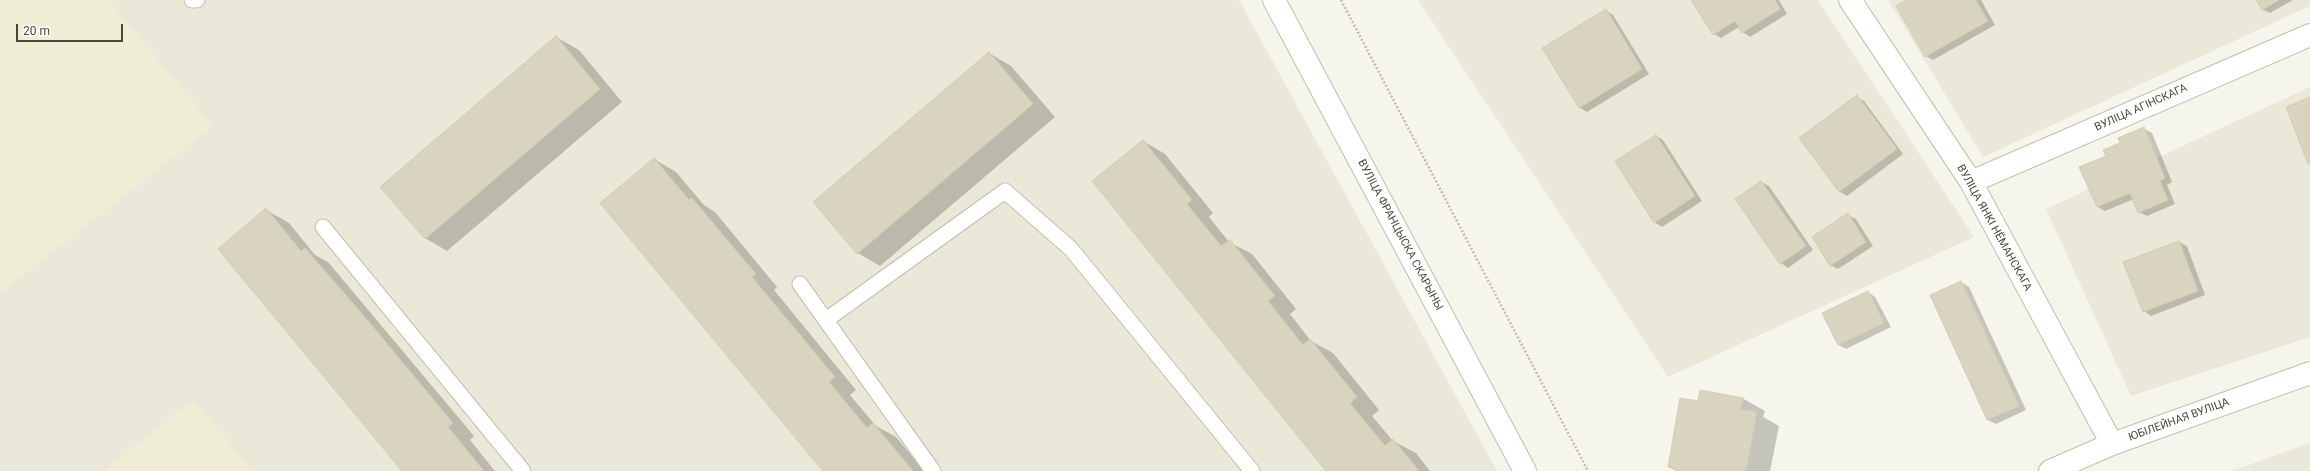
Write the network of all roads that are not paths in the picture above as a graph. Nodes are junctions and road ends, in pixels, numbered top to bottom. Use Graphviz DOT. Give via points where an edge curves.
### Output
graph roads {
  1 [pos="192,0"];
  2 [pos="197,0"];
  3 [pos="1274,0"];
  4 [pos="1850,0"];
  5 [pos="2310,35"];
  6 [pos="1971,182"];
  7 [pos="322,227"];
  8 [pos="800,284"];
  9 [pos="826,320"];
  10 [pos="2310,373"];
  11 [pos="2112,444"];
  12 [pos="523,471"];
  13 [pos="933,471"];
  14 [pos="1252,471"];
  15 [pos="1525,471"];
  16 [pos="2050,471"];
  1 -- 2 [label="lane"];
  3 -- 15 [label="street, ВУЛІЦА ФРАНЦЫСКА СКАРЫНЫ"];
  4 -- 6 [label="street, ВУЛІЦА ЯНКІ НЁМАНСКАГА"];
  5 -- 6 [label="street, ВУЛІЦА АГІНСКАГА"];
  6 -- 11 [label="street, ВУЛІЦА ЯНКІ НЁМАНСКАГА"];
  7 -- 12 [label="lane"];
  8 -- 9 [label="lane"];
  9 -- 13 [label="lane"];
  9 -- 14 [label="lane" via="1005,191 1071,249"];
  10 -- 11 [label="street, ЮБІЛЕЙНАЯ ВУЛІЦА"];
  11 -- 16 [label="street, ЮБІЛЕЙНАЯ ВУЛІЦА"];
}
